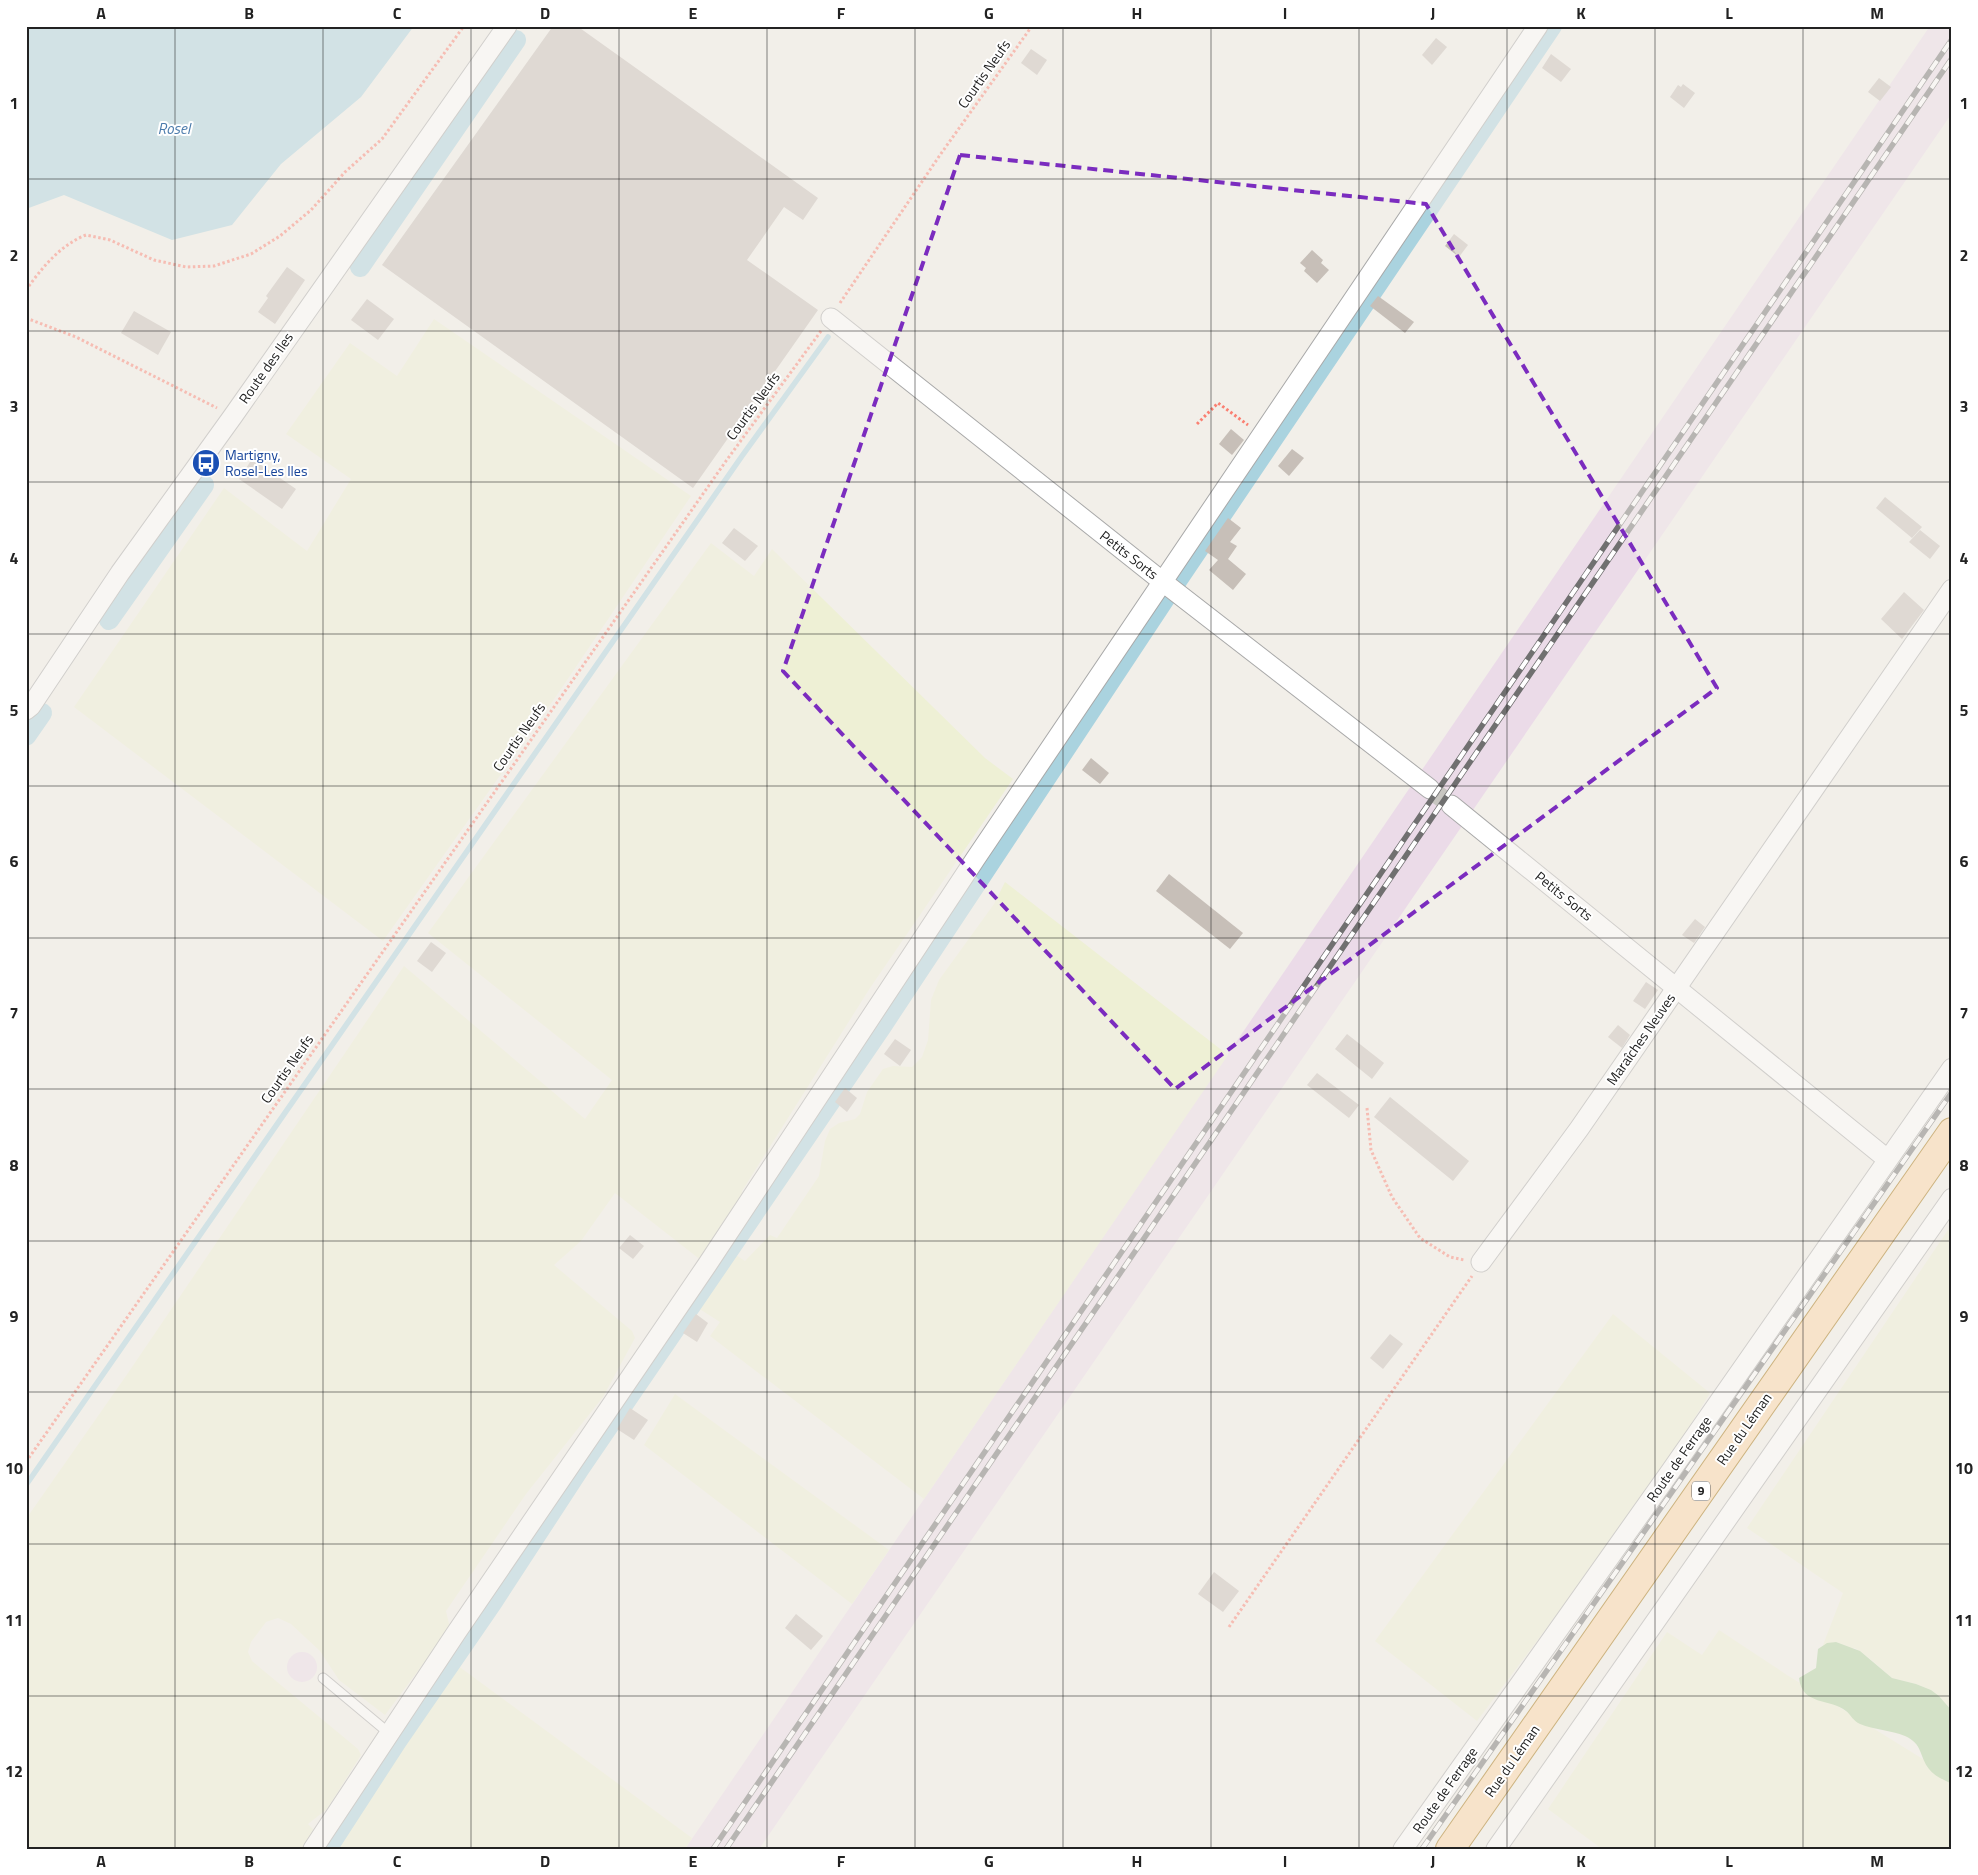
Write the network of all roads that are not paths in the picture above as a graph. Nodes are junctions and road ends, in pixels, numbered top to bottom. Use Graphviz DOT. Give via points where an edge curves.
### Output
graph roads {
  1 [pos="507,26"];
  2 [pos="1538,26"];
  3 [pos="831,318"];
  4 [pos="1163,582"];
  5 [pos="1952,589"];
  6 [pos="26,710"];
  7 [pos="1430,789"];
  8 [pos="1451,805"];
  9 [pos="1676,988"];
  10 [pos="1952,1068"];
  11 [pos="1952,1132"];
  12 [pos="1887,1159"];
  13 [pos="1952,1198"];
  14 [pos="1481,1262"];
  15 [pos="323,1678"];
  16 [pos="390,1734"];
  17 [pos="313,1849"];
  18 [pos="1403,1849"];
  19 [pos="1450,1849"];
  20 [pos="1496,1849"];
  1 -- 6 [label="street, Route des Iles"];
  2 -- 4 [label="street"];
  3 -- 4 [label="street, Petits Sorts"];
  4 -- 7 [label="street, Petits Sorts"];
  4 -- 16 [label="street"];
  5 -- 9 [label="street"];
  8 -- 9 [label="street, Petits Sorts"];
  9 -- 12 [label="street, Maraîches Neuves"];
  9 -- 14 [label="street, Maraîches Neuves" via="1579,1129"];
  10 -- 12 [label="street, Route de Ferrage"];
  11 -- 19 [label="main road, Rue du Léman / 9"];
  12 -- 18 [label="street, Route de Ferrage"];
  13 -- 20 [label="street"];
  15 -- 16 [label="lane"];
  16 -- 17 [label="street"];
}
